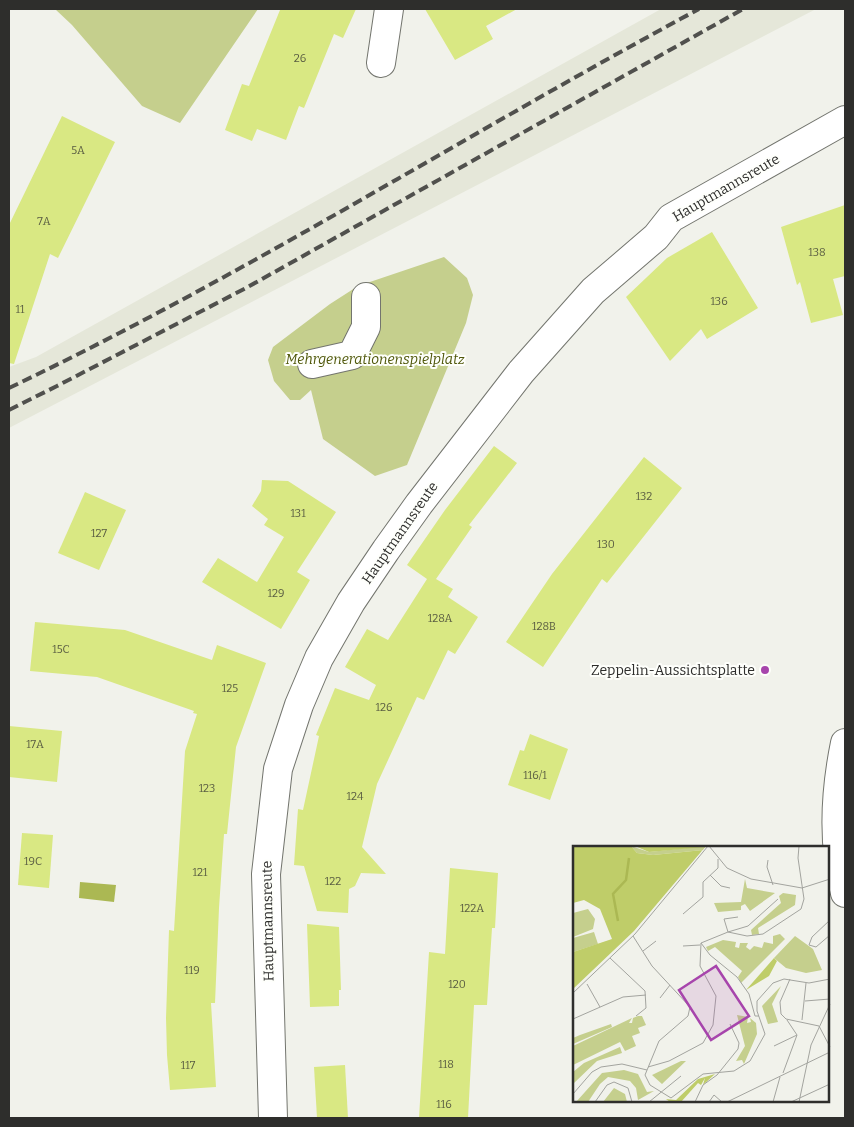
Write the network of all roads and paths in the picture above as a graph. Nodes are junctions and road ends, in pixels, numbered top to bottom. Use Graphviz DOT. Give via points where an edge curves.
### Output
graph roads {
  1 [pos="389,9"];
  2 [pos="381,63"];
  3 [pos="845,120"];
  4 [pos="366,297"];
  5 [pos="312,364"];
  6 [pos="845,743"];
  7 [pos="845,893"];
  8 [pos="273,1118"];
  1 -- 2 [label="street"];
  3 -- 8 [label="street, Hauptmannsreute" via="671,218 656,236 594,291 521,372 419,504 386,550 319,658 278,768 266,874"];
  4 -- 5 [label="street" via="366,327 352,355"];
  6 -- 7 [label="street" via="838,776 836,815 840,875"];
}
